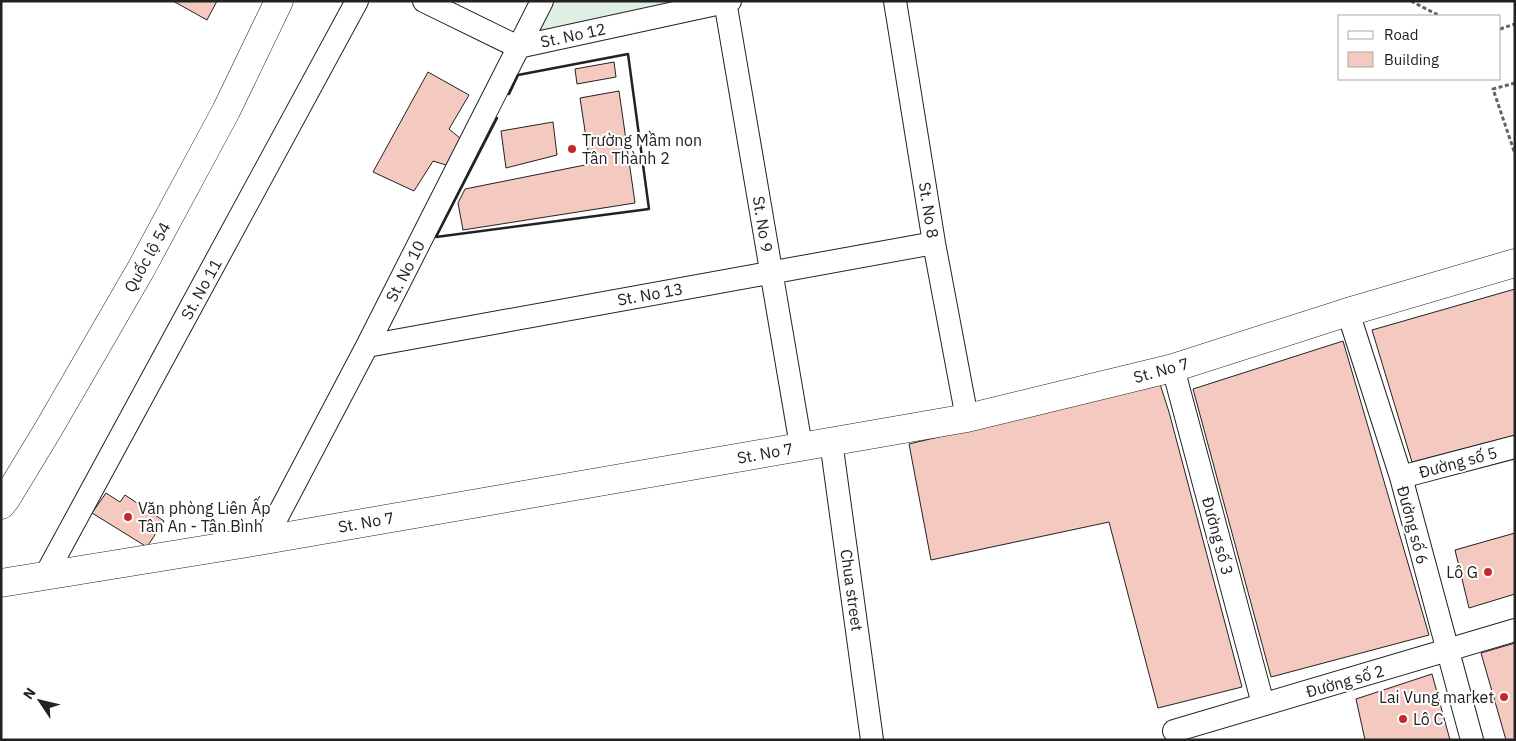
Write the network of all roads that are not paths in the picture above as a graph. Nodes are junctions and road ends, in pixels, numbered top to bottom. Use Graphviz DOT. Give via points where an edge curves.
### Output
graph roads {
  1 [pos="279,1"];
  2 [pos="357,1"];
  3 [pos="424,1"];
  4 [pos="542,1"];
  5 [pos="895,1"];
  6 [pos="727,2"];
  7 [pos="518,47"];
  8 [pos="934,243"];
  9 [pos="1515,263"];
  10 [pos="771,272"];
  11 [pos="1348,312"];
  12 [pos="367,346"];
  13 [pos="1173,368"];
  14 [pos="967,418"];
  15 [pos="831,441"];
  16 [pos="801,446"];
  17 [pos="1515,447"];
  18 [pos="1401,477"];
  19 [pos="1,505"];
  20 [pos="265,540"];
  21 [pos="45,576"];
  22 [pos="1,583"];
  23 [pos="1515,630"];
  24 [pos="1447,651"];
  25 [pos="1263,704"];
  26 [pos="1174,730"];
  27 [pos="872,740"];
  28 [pos="1472,740"];
  1 -- 19 [label="main road, Quốc lộ 54" via="226,111 140,269 50,428"];
  2 -- 21 [label="street, St. No 11"];
  3 -- 7 [label="street, St. No 12"];
  4 -- 7 [label="street, St. No 10"];
  5 -- 8 [label="street, St. No 8"];
  6 -- 7 [label="street, St. No 12"];
  6 -- 10 [label="street, St. No 9"];
  7 -- 12 [label="street, St. No 10"];
  8 -- 10 [label="street, St. No 13"];
  8 -- 14 [label="street, St. No 8"];
  9 -- 11 [label="main road, St. No 7"];
  10 -- 12 [label="street, St. No 13"];
  10 -- 16 [label="street, St. No 9"];
  11 -- 13 [label="main road, St. No 7"];
  11 -- 18 [label="street, Đường số 6"];
  12 -- 20 [label="street, St. No 10"];
  13 -- 14 [label="main road, St. No 7"];
  13 -- 25 [label="street, Đường số 3"];
  14 -- 15 [label="main road, St. No 7"];
  15 -- 16 [label="main road, St. No 7"];
  15 -- 27 [label="street, Chua street"];
  16 -- 20 [label="main road, St. No 7"];
  17 -- 18 [label="street, Đường số 5"];
  18 -- 24 [label="street, Đường số 6"];
  20 -- 21 [label="main road, St. No 7"];
  21 -- 22 [label="main road, St. No 7"];
  23 -- 24 [label="street, Đường số 2"];
  24 -- 25 [label="street, Đường số 2"];
  24 -- 28 [label="street, Đường số 6"];
  25 -- 26 [label="street, Đường số 2"];
}
